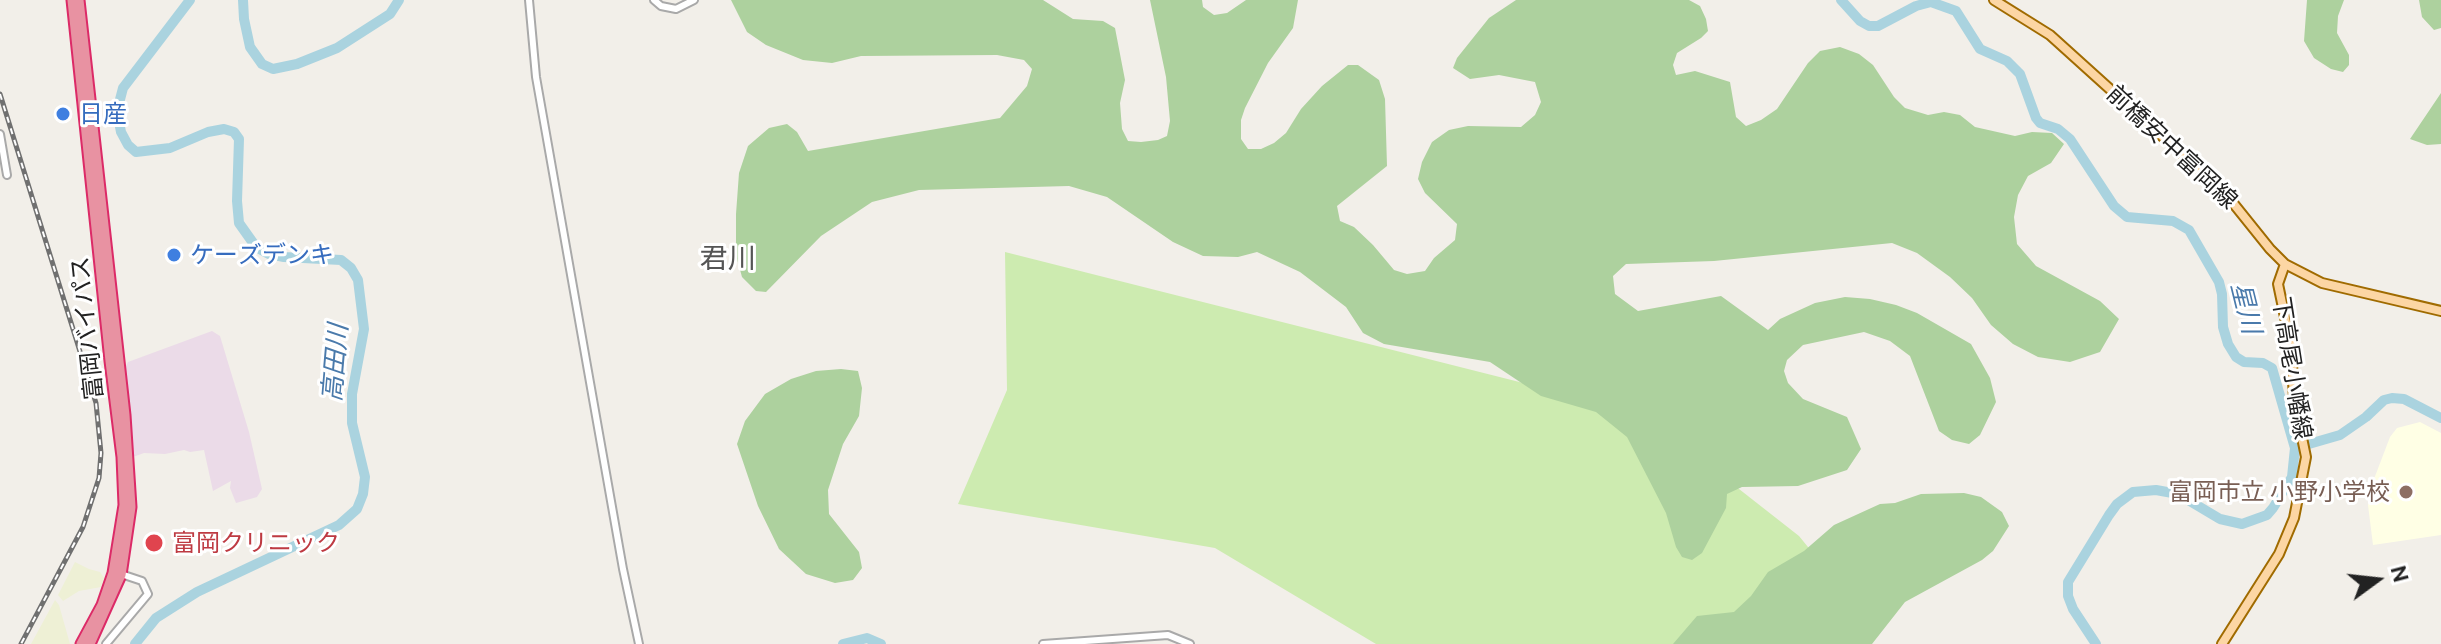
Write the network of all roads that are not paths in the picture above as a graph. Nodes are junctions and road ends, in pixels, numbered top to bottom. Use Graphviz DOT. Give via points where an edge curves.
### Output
graph roads {
  1 [pos="72,0"];
  2 [pos="79,0"];
  3 [pos="529,0"];
  4 [pos="654,0"];
  5 [pos="694,0"];
  6 [pos="1994,0"];
  7 [pos="0,134"];
  8 [pos="7,175"];
  9 [pos="2285,264"];
  10 [pos="2441,311"];
  11 [pos="117,574"];
  12 [pos="81,644"];
  13 [pos="90,644"];
  14 [pos="106,644"];
  15 [pos="639,644"];
  16 [pos="1043,644"];
  17 [pos="1190,644"];
  18 [pos="2222,644"];
  1 -- 11 [label="highway, 富岡バイパス" via="122,457 124,505"];
  2 -- 11 [label="highway, 富岡バイパス" via="129,457 131,507"];
  3 -- 15 [label="street" via="536,77"];
  4 -- 5 [label="street" via="676,9"];
  6 -- 9 [label="main road, 前橋安中富岡線" via="2050,35 2225,193"];
  7 -- 8 [label="street"];
  9 -- 10 [label="main road, 前橋安中富岡線" via="2322,283"];
  9 -- 18 [label="main road, 下高尾小幡線" via="2278,284 2305,446 2294,518 2279,554"];
  11 -- 12 [label="highway, 富岡バイパス"];
  11 -- 13 [label="highway, 富岡バイパス"];
  11 -- 14 [label="street" via="142,581 148,594"];
  16 -- 17 [label="street" via="1168,635"];
}
